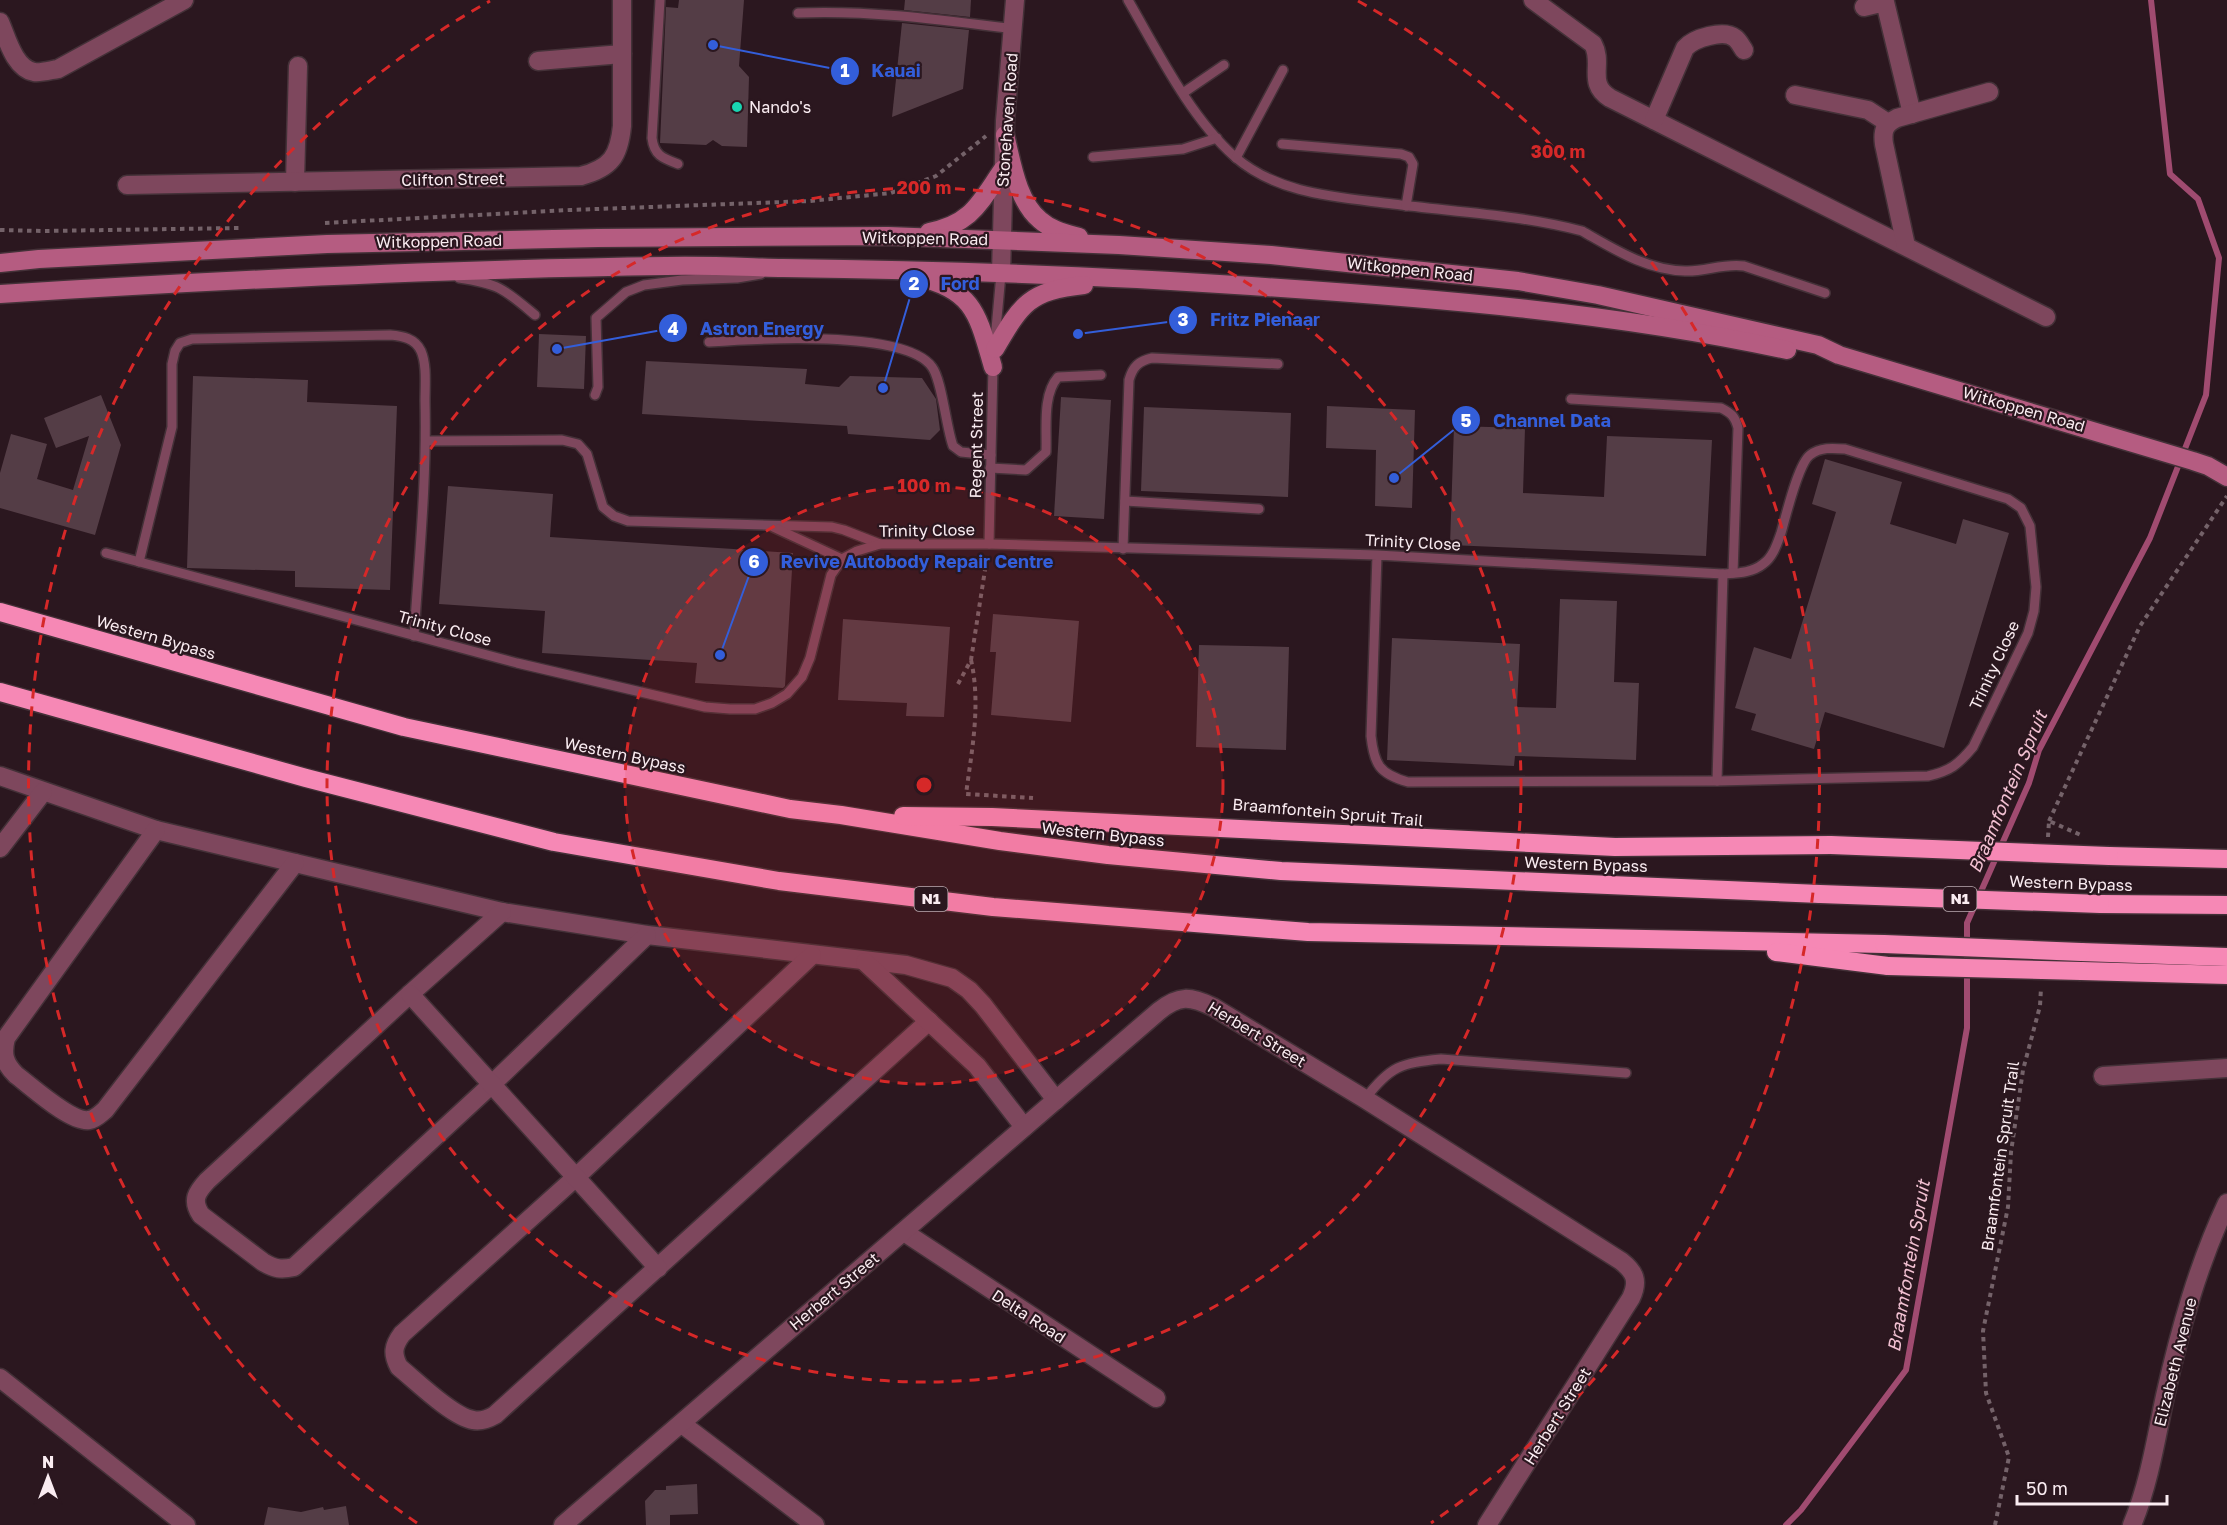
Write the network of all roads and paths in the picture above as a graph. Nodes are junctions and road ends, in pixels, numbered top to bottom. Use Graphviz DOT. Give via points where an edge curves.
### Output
graph roads {
  1 [pos="184,0"];
  2 [pos="622,0"];
  3 [pos="660,0"];
  4 [pos="1015,0"];
  5 [pos="1128,0"];
  6 [pos="1533,0"];
  7 [pos="1889,1"];
  8 [pos="1864,7"];
  9 [pos="798,13"];
  10 [pos="0,22"];
  11 [pos="1014,29"];
  12 [pos="1743,50"];
  13 [pos="622,54"];
  14 [pos="538,61"];
  15 [pos="1224,65"];
  16 [pos="298,66"];
  17 [pos="1283,70"];
  18 [pos="1989,92"];
  19 [pos="1183,93"];
  20 [pos="1795,96"];
  21 [pos="1912,114"];
  22 [pos="1654,120"];
  23 [pos="1888,123"];
  24 [pos="1005,128"];
  25 [pos="1217,138"];
  26 [pos="1282,144"];
  27 [pos="1093,157"];
  28 [pos="1236,158"];
  29 [pos="678,164"];
  30 [pos="1003,169"];
  31 [pos="295,182"];
  32 [pos="127,185"];
  33 [pos="1406,206"];
  34 [pos="321,223"];
  35 [pos="250,227"];
  36 [pos="0,230"];
  37 [pos="888,236"];
  38 [pos="1002,240"];
  39 [pos="1119,245"];
  40 [pos="1906,246"];
  41 [pos="0,253"];
  42 [pos="39,258"];
  43 [pos="0,263"];
  44 [pos="786,268"];
  45 [pos="856,268"];
  46 [pos="419,272"];
  47 [pos="1000,274"];
  48 [pos="1133,277"];
  49 [pos="1825,293"];
  50 [pos="0,294"];
  51 [pos="535,315"];
  52 [pos="2046,317"];
  53 [pos="709,342"];
  54 [pos="1839,355"];
  55 [pos="994,358"];
  56 [pos="1278,364"];
  57 [pos="1101,375"];
  58 [pos="595,395"];
  59 [pos="1571,399"];
  60 [pos="426,441"];
  61 [pos="991,455"];
  62 [pos="2201,463"];
  63 [pos="2227,465"];
  64 [pos="990,468"];
  65 [pos="2227,477"];
  66 [pos="2227,496"];
  67 [pos="1125,501"];
  68 [pos="1259,508"];
  69 [pos="770,525"];
  70 [pos="879,544"];
  71 [pos="988,544"];
  72 [pos="1123,549"];
  73 [pos="106,553"];
  74 [pos="1377,555"];
  75 [pos="842,560"];
  76 [pos="140,562"];
  77 [pos="1728,574"];
  78 [pos="0,612"];
  79 [pos="414,636"];
  80 [pos="971,660"];
  81 [pos="958,684"];
  82 [pos="0,692"];
  83 [pos="0,776"];
  84 [pos="1717,781"];
  85 [pos="43,792"];
  86 [pos="1036,798"];
  87 [pos="841,815"];
  88 [pos="2049,821"];
  89 [pos="156,830"];
  90 [pos="2089,838"];
  91 [pos="2048,844"];
  92 [pos="0,848"];
  93 [pos="2227,860"];
  94 [pos="296,863"];
  95 [pos="2227,906"];
  96 [pos="502,912"];
  97 [pos="647,935"];
  98 [pos="1710,942"];
  99 [pos="812,955"];
  100 [pos="2227,957"];
  101 [pos="865,962"];
  102 [pos="2227,975"];
  103 [pos="2041,983"];
  104 [pos="410,994"];
  105 [pos="928,1021"];
  106 [pos="2227,1068"];
  107 [pos="1626,1073"];
  108 [pos="2103,1076"];
  109 [pos="491,1085"];
  110 [pos="1365,1098"];
  111 [pos="1056,1101"];
  112 [pos="1024,1127"];
  113 [pos="575,1178"];
  114 [pos="2227,1203"];
  115 [pos="904,1232"];
  116 [pos="658,1268"];
  117 [pos="0,1378"];
  118 [pos="1156,1398"];
  119 [pos="682,1424"];
  120 [pos="186,1525"];
  121 [pos="563,1525"];
  122 [pos="815,1525"];
  123 [pos="1487,1525"];
  124 [pos="1995,1525"];
  125 [pos="2133,1525"];
  1 -- 10 [label="street" via="58,69 46,71 24,68"];
  2 -- 13 [label="street, Clifton Street"];
  3 -- 29 [label="lane" via="653,148 658,156"];
  4 -- 11 [label="street, Stonehaven Road"];
  5 -- 19 [label="lane"];
  6 -- 22 [label="street" via="1596,49 1597,81 1604,94"];
  7 -- 8 [label="street"];
  7 -- 21 [label="street"];
  9 -- 11 [label="lane" via="936,19"];
  11 -- 24 [label="street, Stonehaven Road"];
  12 -- 22 [label="street" via="1737,39 1728,35 1691,42"];
  13 -- 14 [label="street"];
  13 -- 31 [label="street, Clifton Street" via="621,143 611,162 598,172 581,176"];
  15 -- 19 [label="lane"];
  16 -- 31 [label="street"];
  17 -- 28 [label="lane"];
  18 -- 21 [label="street"];
  19 -- 25 [label="lane"];
  20 -- 23 [label="street" via="1860,108"];
  21 -- 23 [label="street"];
  22 -- 40 [label="street"];
  23 -- 40 [label="street" via="1882,135"];
  24 -- 30 [label="street, Stonehaven Road"];
  24 -- 34 [label="path" via="936,176 891,193 810,201"];
  24 -- 39 [label="main road" via="1018,185 1038,219 1062,232"];
  25 -- 27 [label="lane" via="1183,149"];
  25 -- 28 [label="lane"];
  26 -- 33 [label="lane" via="1409,157 1413,164"];
  28 -- 33 [label="lane" via="1292,188"];
  30 -- 37 [label="main road" via="976,209 960,222 937,230"];
  30 -- 38 [label="street, Stonehaven Road"];
  31 -- 32 [label="street, Clifton Street"];
  33 -- 49 [label="lane" via="1572,228 1639,262 1662,268 1686,271 1730,264 1744,266"];
  35 -- 36 [label="path"];
  37 -- 38 [label="main road, Witkoppen Road"];
  37 -- 42 [label="main road, Witkoppen Road" via="327,244"];
  38 -- 39 [label="main road, Witkoppen Road"];
  38 -- 47 [label="street, Stonehaven Road"];
  39 -- 54 [label="main road, Witkoppen Road" via="1271,255 1518,281 1731,324 1818,345"];
  40 -- 52 [label="street"];
  41 -- 42 [label="main road"];
  42 -- 43 [label="main road, Witkoppen Road"];
  44 -- 45 [label="main road, Witkoppen Road"];
  44 -- 46 [label="main road, Witkoppen Road" via="671,266"];
  44 -- 58 [label="lane" via="737,278 662,281 626,292 596,318"];
  45 -- 47 [label="main road, Witkoppen Road"];
  45 -- 55 [label="main road" via="928,279 959,294 976,314"];
  46 -- 50 [label="main road, Witkoppen Road" via="244,278"];
  46 -- 51 [label="lane" via="486,282 513,295"];
  47 -- 48 [label="main road, Witkoppen Road"];
  47 -- 55 [label="lane, Regent Street"];
  48 -- 54 [label="main road, Witkoppen Road" via="1510,306 1701,333 1817,356"];
  48 -- 55 [label="main road" via="1062,287 1029,300"];
  53 -- 61 [label="lane" via="862,342 915,354 927,361 936,374 953,446 961,452"];
  54 -- 62 [label="main road, Witkoppen Road"];
  55 -- 61 [label="lane, Regent Street"];
  56 -- 67 [label="lane" via="1152,358 1136,365 1129,380"];
  57 -- 64 [label="lane" via="1058,377 1052,384 1047,407 1046,452 1026,470"];
  59 -- 77 [label="lane" via="1721,408 1731,413 1738,428"];
  60 -- 69 [label="lane" via="562,440 578,444 587,454 603,507 614,516 628,521"];
  60 -- 76 [label="lane" via="424,365 421,351 404,337 192,339 180,343 172,364 172,427"];
  60 -- 79 [label="lane"];
  61 -- 64 [label="lane, Regent Street"];
  62 -- 63 [label="main road, Witkoppen Road"];
  62 -- 65 [label="main road, Witkoppen Road"];
  64 -- 71 [label="lane, Regent Street"];
  66 -- 88 [label="path" via="2140,626"];
  67 -- 68 [label="lane"];
  67 -- 72 [label="lane"];
  69 -- 70 [label="lane" via="832,527"];
  69 -- 75 [label="lane"];
  70 -- 71 [label="lane, Trinity Close"];
  70 -- 75 [label="lane, Trinity Close" via="857,550"];
  71 -- 72 [label="lane, Trinity Close"];
  71 -- 80 [label="path"];
  72 -- 74 [label="lane, Trinity Close"];
  73 -- 76 [label="lane, Trinity Close"];
  74 -- 77 [label="lane, Trinity Close"];
  74 -- 84 [label="lane, Trinity Close" via="1371,736 1377,764 1385,773 1408,782"];
  75 -- 79 [label="lane, Trinity Close" via="831,575 802,677 787,694 755,709 705,707"];
  76 -- 79 [label="lane, Trinity Close"];
  77 -- 84 [label="lane"];
  77 -- 84 [label="lane, Trinity Close" via="1751,571 1764,564 1773,553 1808,456 1832,448 2008,499 2021,508 2030,526 2036,587 2028,633 1973,747 1961,762 1928,776"];
  78 -- 87 [label="highway, Western Bypass / N1" via="404,728 790,809"];
  80 -- 81 [label="path"];
  80 -- 86 [label="path" via="977,714 966,794"];
  82 -- 98 [label="highway, N1" via="306,778 554,842 779,880 993,907 1308,932"];
  83 -- 85 [label="street"];
  85 -- 89 [label="street"];
  85 -- 92 [label="street"];
  87 -- 93 [label="highway, bridge" via="992,817 1615,847 1831,845"];
  87 -- 95 [label="highway, Western Bypass / N1, bridge" via="1108,855 1270,870 1820,894"];
  88 -- 90 [label="path"];
  88 -- 91 [label="path"];
  89 -- 94 [label="street"];
  89 -- 94 [label="street" via="6,1038 4,1058 8,1067 81,1120 97,1118 105,1110"];
  94 -- 96 [label="street"];
  96 -- 97 [label="street"];
  96 -- 104 [label="street"];
  97 -- 99 [label="street"];
  97 -- 109 [label="street"];
  98 -- 100 [label="highway, N1, bridge" via="1884,944"];
  98 -- 102 [label="highway, bridge" via="1887,966"];
  99 -- 101 [label="street"];
  99 -- 113 [label="street"];
  101 -- 105 [label="street"];
  101 -- 111 [label="street" via="928,970 952,978 969,990"];
  103 -- 124 [label="path, Braamfontein Spruit Trail" via="2040,1006 2023,1070 2011,1152 2008,1207 1983,1331 1986,1393 2009,1457"];
  104 -- 109 [label="street"];
  104 -- 109 [label="street" via="207,1180 195,1199 201,1215 268,1265 283,1270 294,1266"];
  105 -- 112 [label="street" via="977,1066"];
  105 -- 116 [label="street"];
  106 -- 108 [label="street"];
  107 -- 110 [label="lane" via="1441,1059 1391,1070"];
  109 -- 113 [label="street"];
  110 -- 111 [label="street, Herbert Street" via="1213,1007 1179,999 1159,1011"];
  110 -- 123 [label="street, Herbert Street" via="1621,1261 1636,1278 1631,1298"];
  111 -- 112 [label="street, Herbert Street"];
  112 -- 115 [label="street, Herbert Street"];
  113 -- 116 [label="street"];
  113 -- 116 [label="street" via="402,1334 393,1357 399,1367 462,1417 485,1420 505,1408"];
  114 -- 125 [label="street, Elizabeth Avenue" via="2193,1286"];
  115 -- 118 [label="street, Delta Road"];
  115 -- 119 [label="street, Herbert Street"];
  117 -- 120 [label="street"];
  119 -- 121 [label="street, Herbert Street"];
  119 -- 122 [label="street"];
}
